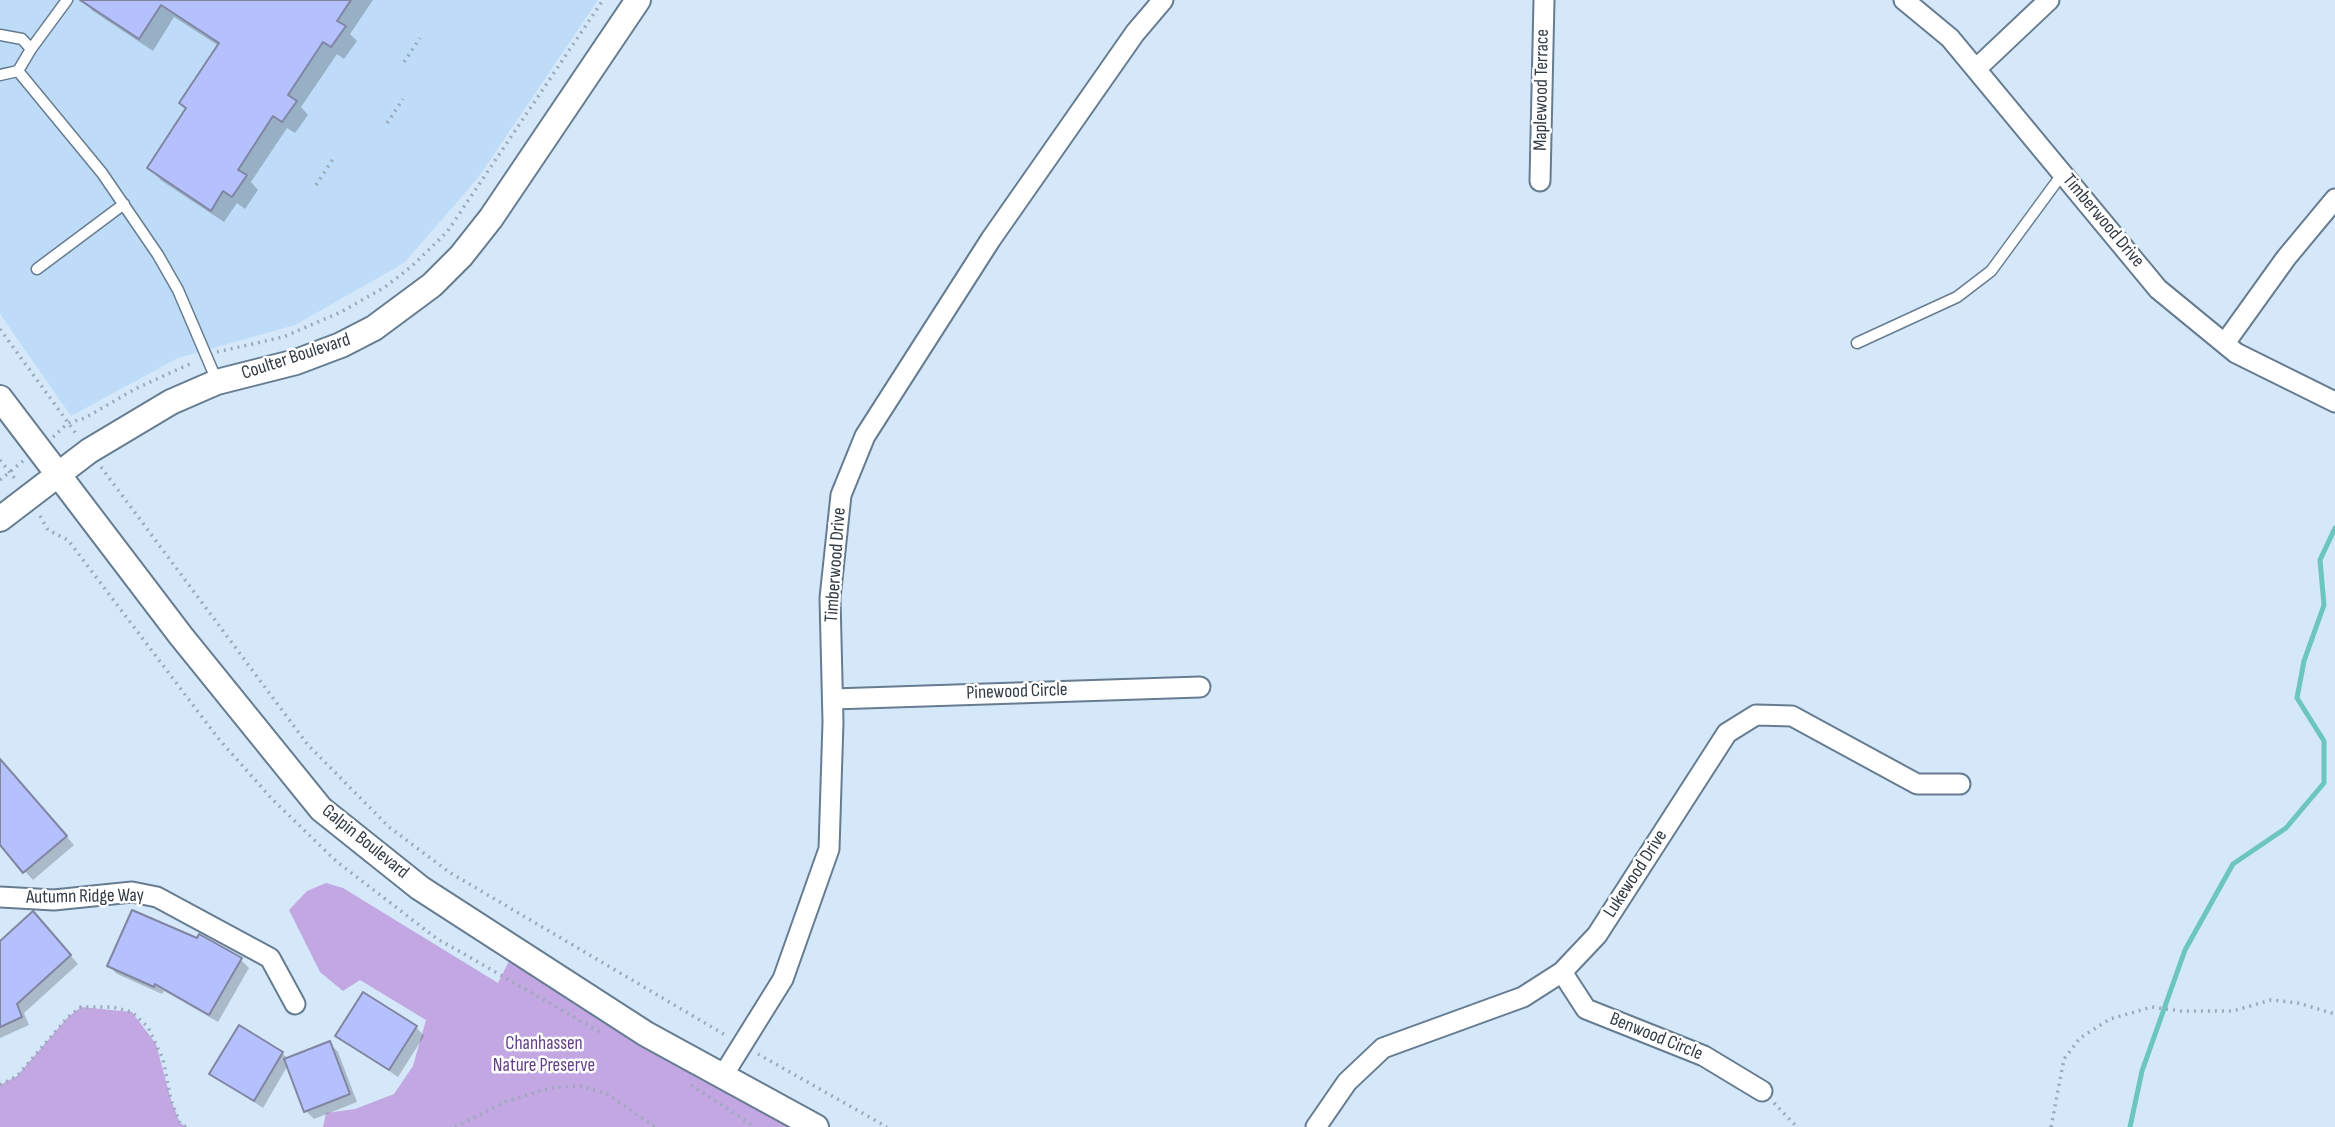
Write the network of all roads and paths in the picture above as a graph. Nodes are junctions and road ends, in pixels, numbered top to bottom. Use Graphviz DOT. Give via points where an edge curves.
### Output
graph roads {
  1 [pos="66,0"];
  2 [pos="603,0"];
  3 [pos="638,0"];
  4 [pos="1163,0"];
  5 [pos="1544,0"];
  6 [pos="1904,0"];
  7 [pos="2049,0"];
  8 [pos="0,34"];
  9 [pos="420,38"];
  10 [pos="32,49"];
  11 [pos="404,62"];
  12 [pos="1976,69"];
  13 [pos="18,71"];
  14 [pos="0,75"];
  15 [pos="403,99"];
  16 [pos="387,123"];
  17 [pos="335,156"];
  18 [pos="2063,173"];
  19 [pos="1540,181"];
  20 [pos="316,185"];
  21 [pos="2335,199"];
  22 [pos="124,204"];
  23 [pos="37,269"];
  24 [pos="0,330"];
  25 [pos="1857,343"];
  26 [pos="2225,343"];
  27 [pos="207,357"];
  28 [pos="217,382"];
  29 [pos="0,398"];
  30 [pos="2335,402"];
  31 [pos="68,423"];
  32 [pos="89,451"];
  33 [pos="9,472"];
  34 [pos="58,476"];
  35 [pos="0,480"];
  36 [pos="0,519"];
  37 [pos="1200,687"];
  38 [pos="833,699"];
  39 [pos="1960,784"];
  40 [pos="0,897"];
  41 [pos="1562,972"];
  42 [pos="295,1004"];
  43 [pos="2335,1014"];
  44 [pos="742,1045"];
  45 [pos="722,1077"];
  46 [pos="0,1085"];
  47 [pos="1762,1091"];
  48 [pos="186,1127"];
  49 [pos="455,1127"];
  50 [pos="655,1127"];
  51 [pos="816,1127"];
  52 [pos="887,1127"];
  53 [pos="1316,1127"];
  54 [pos="1797,1127"];
  55 [pos="2050,1127"];
  1 -- 10 [label="lane"];
  2 -- 27 [label="path" via="447,232 412,266 341,312 283,337"];
  3 -- 28 [label="street, Coulter Boulevard" via="491,218 432,285 374,328 341,345"];
  4 -- 38 [label="street, Timberwood Drive" via="991,239 864,436 841,495 830,598"];
  5 -- 19 [label="street, Maplewood Terrace"];
  6 -- 12 [label="street, Timberwood Drive" via="1950,38"];
  7 -- 12 [label="street"];
  8 -- 10 [label="lane" via="22,39"];
  9 -- 11 [label="path"];
  10 -- 13 [label="lane"];
  12 -- 18 [label="street, Timberwood Drive"];
  13 -- 14 [label="lane"];
  13 -- 22 [label="lane"];
  15 -- 16 [label="path"];
  17 -- 20 [label="path"];
  18 -- 25 [label="lane" via="1991,271 1957,297"];
  18 -- 26 [label="street, Timberwood Drive" via="2158,289"];
  21 -- 26 [label="street"];
  22 -- 23 [label="lane"];
  22 -- 27 [label="lane" via="178,289"];
  24 -- 31 [label="path"];
  26 -- 30 [label="street, Timberwood Drive" via="2236,353"];
  27 -- 28 [label="lane"];
  27 -- 31 [label="path"];
  28 -- 32 [label="street, Coulter Boulevard" via="171,401"];
  29 -- 34 [label="street, Galpin Boulevard"];
  31 -- 32 [label="path"];
  32 -- 34 [label="street, Coulter Boulevard"];
  32 -- 44 [label="path" via="308,745 389,827 449,872"];
  33 -- 35 [label="path"];
  34 -- 36 [label="street, Coulter Boulevard"];
  34 -- 45 [label="street, Galpin Boulevard" via="321,809 420,887 646,1034"];
  37 -- 38 [label="street, Pinewood Circle"];
  38 -- 44 [label="street, Timberwood Drive" via="829,849 783,979"];
  39 -- 41 [label="street, Lukewood Drive" via="1917,785 1792,716 1756,715 1727,733 1597,934"];
  40 -- 42 [label="street, Autumn Ridge Way" via="54,900 132,892 157,897 270,958"];
  41 -- 47 [label="street, Benwood Circle" via="1586,1009 1704,1056"];
  41 -- 53 [label="street, Lukewood Drive" via="1522,997 1383,1048 1347,1082"];
  43 -- 55 [label="path" via="2271,1000 2233,1011 2152,1007 2110,1019 2080,1038 2064,1059"];
  44 -- 45 [label="street, Timberwood Drive"];
  44 -- 52 [label="path"];
  45 -- 51 [label="street, Galpin Boulevard"];
  46 -- 48 [label="path" via="17,1076 81,1007 113,1007 132,1012 148,1027 163,1059 171,1100"];
  47 -- 54 [label="path"];
  49 -- 50 [label="path" via="507,1101 554,1087 580,1086 607,1094"];
}
